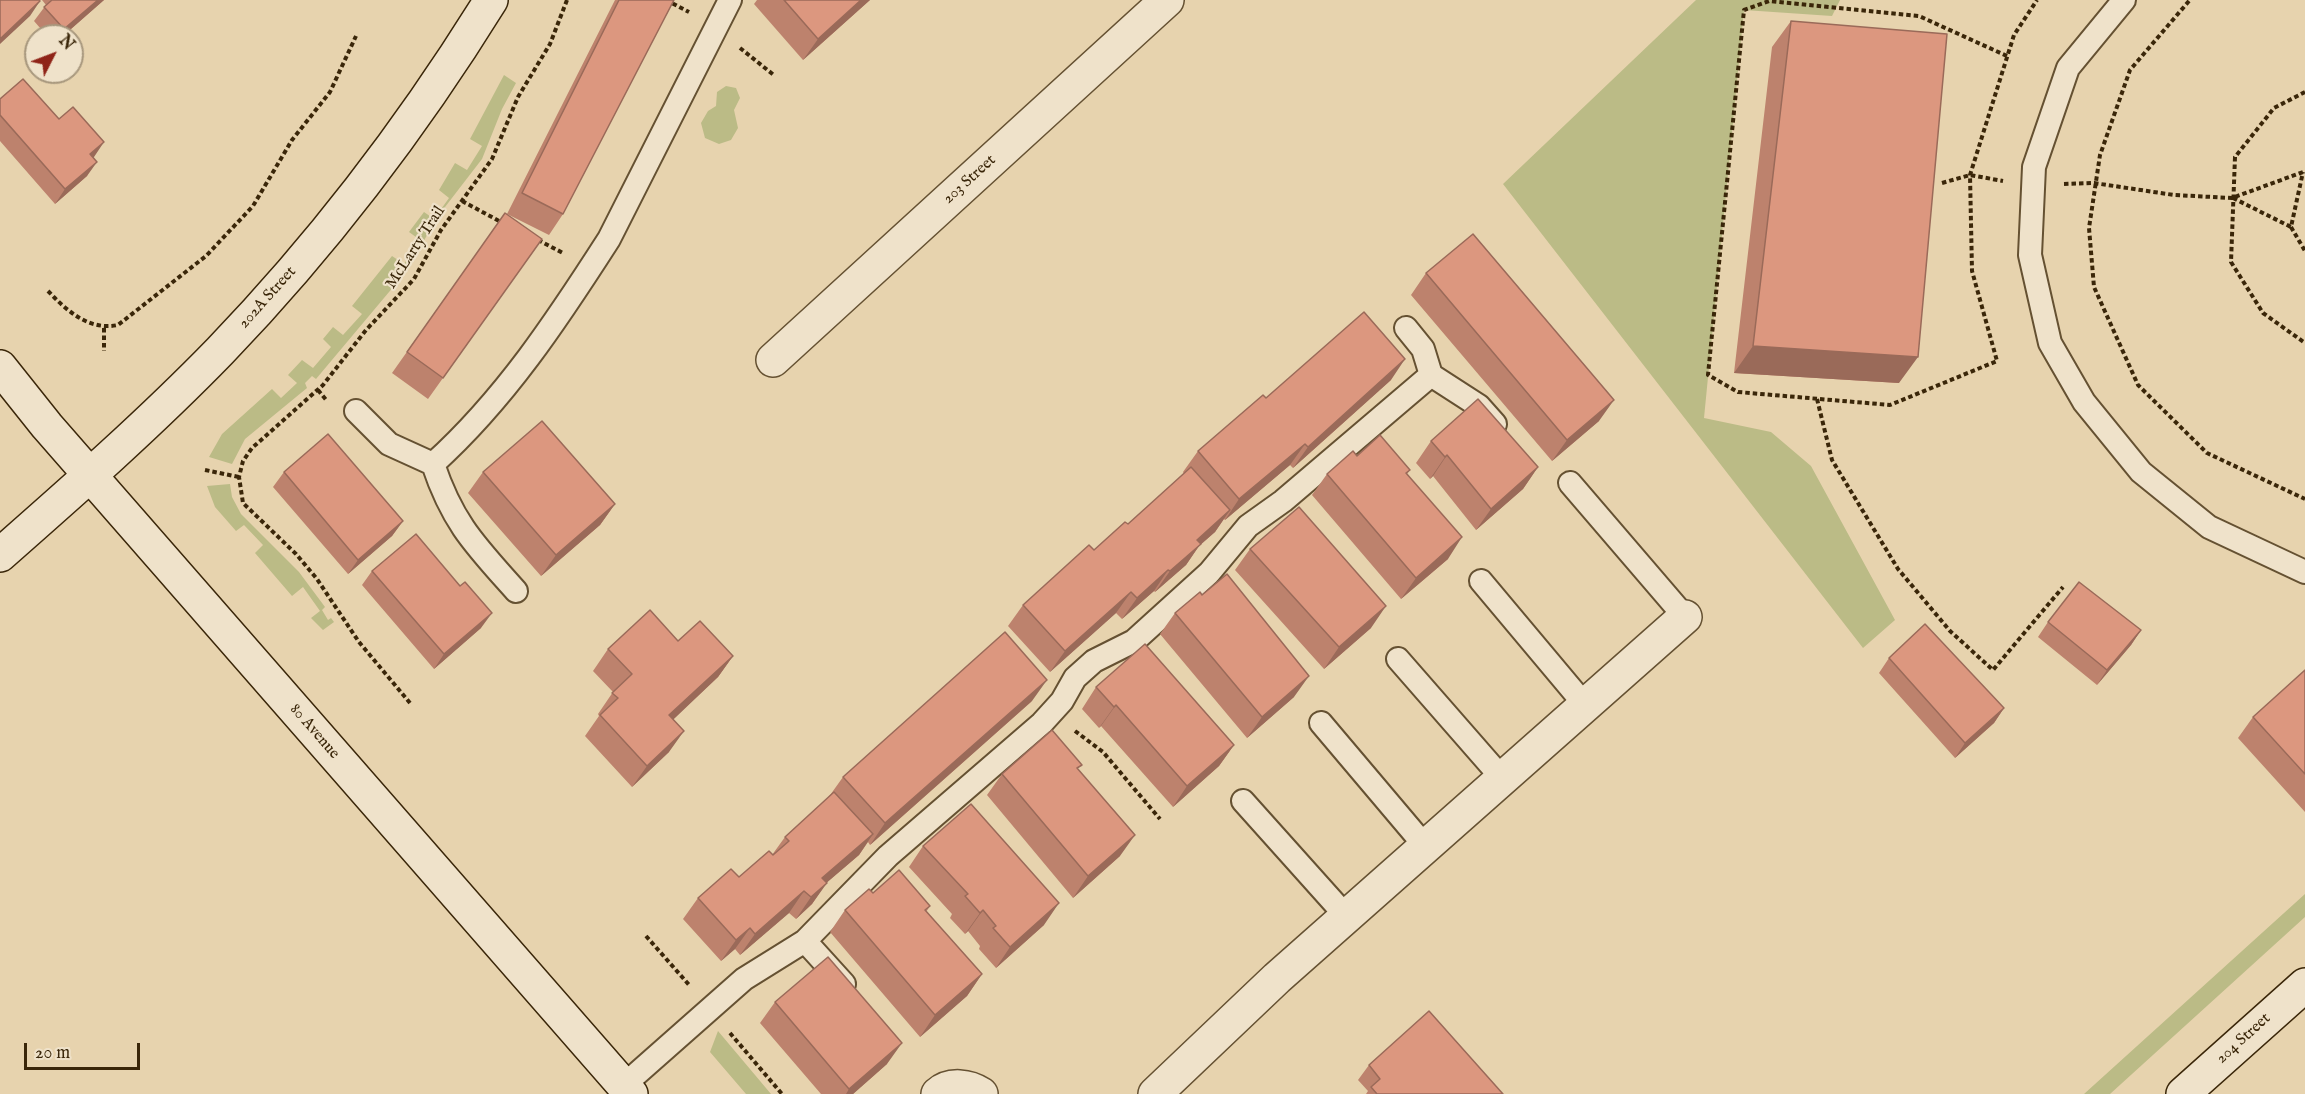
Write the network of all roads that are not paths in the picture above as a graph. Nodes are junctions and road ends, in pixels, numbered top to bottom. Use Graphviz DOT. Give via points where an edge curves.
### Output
graph roads {
  1 [pos="491,0"];
  2 [pos="730,0"];
  3 [pos="1167,0"];
  4 [pos="2124,0"];
  5 [pos="1406,328"];
  6 [pos="773,360"];
  7 [pos="0,367"];
  8 [pos="1431,375"];
  9 [pos="356,411"];
  10 [pos="1508,438"];
  11 [pos="433,464"];
  12 [pos="91,474"];
  13 [pos="1570,483"];
  14 [pos="0,555"];
  15 [pos="2305,572"];
  16 [pos="1481,581"];
  17 [pos="516,591"];
  18 [pos="1685,617"];
  19 [pos="1398,659"];
  20 [pos="1585,705"];
  21 [pos="1322,723"];
  22 [pos="1502,778"];
  23 [pos="959,795"];
  24 [pos="1243,801"];
  25 [pos="974,813"];
  26 [pos="1425,846"];
  27 [pos="1346,916"];
  28 [pos="805,940"];
  29 [pos="2305,985"];
  30 [pos="860,1002"];
  31 [pos="627,1090"];
  32 [pos="938,1094"];
  33 [pos="981,1094"];
  34 [pos="1155,1094"];
  35 [pos="2183,1094"];
  1 -- 12 [label="main road, 202A Street" via="398,139 290,275 219,352"];
  2 -- 11 [label="lane" via="590,268 510,383 469,432"];
  3 -- 6 [label="main road, 203 Street"];
  4 -- 15 [label="lane" via="2068,68 2034,167 2030,255 2050,343 2084,402 2141,472 2209,527"];
  5 -- 8 [label="lane" via="1423,349"];
  7 -- 12 [label="main road, 80 Avenue"];
  8 -- 10 [label="lane" via="1479,406"];
  8 -- 23 [label="lane" via="1291,509 1248,526 1142,649 1094,661 1075,678 1042,723"];
  9 -- 11 [label="lane" via="389,444"];
  11 -- 17 [label="lane" via="462,529"];
  12 -- 14 [label="main road, 202A Street"];
  12 -- 31 [label="main road, 80 Avenue"];
  13 -- 18 [label="lane"];
  16 -- 20 [label="lane"];
  18 -- 20 [label="main road"];
  19 -- 22 [label="lane"];
  20 -- 22 [label="main road"];
  21 -- 26 [label="lane"];
  22 -- 26 [label="main road"];
  23 -- 25 [label="lane"];
  23 -- 28 [label="lane" via="888,856"];
  24 -- 27 [label="lane"];
  26 -- 27 [label="main road"];
  27 -- 34 [label="main road"];
  28 -- 30 [label="lane"];
  28 -- 31 [label="lane" via="744,979"];
  29 -- 35 [label="main road, 204 Street"];
  32 -- 33 [label="main road" via="942,1090 969,1087"];
}
